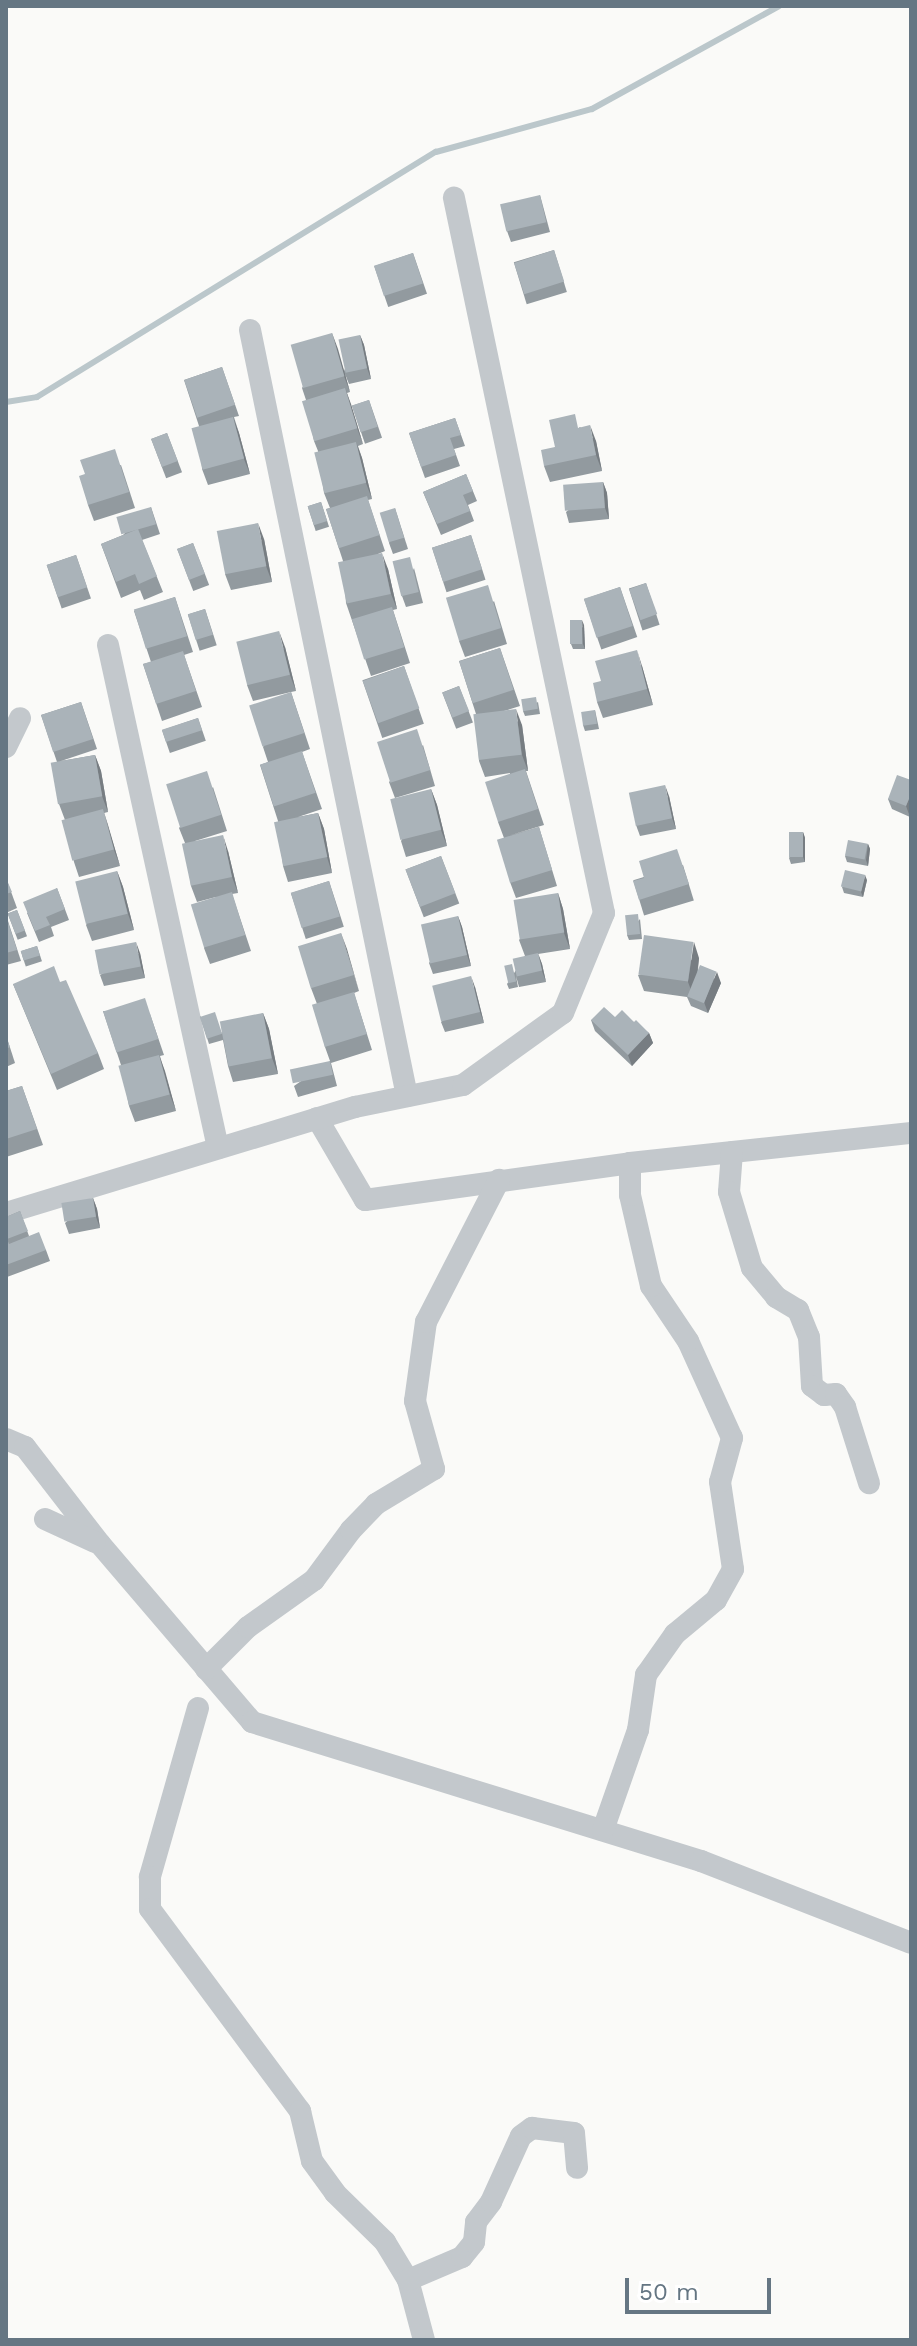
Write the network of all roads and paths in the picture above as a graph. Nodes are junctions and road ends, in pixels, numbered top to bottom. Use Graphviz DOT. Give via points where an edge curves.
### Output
graph roads {
  1 [pos="454,198"];
  2 [pos="250,330"];
  3 [pos="108,645"];
  4 [pos="20,718"];
  5 [pos="6,747"];
  6 [pos="407,1096"];
  7 [pos="317,1118"];
  8 [pos="911,1133"];
  9 [pos="218,1148"];
  10 [pos="732,1152"];
  11 [pos="630,1163"];
  12 [pos="499,1180"];
  13 [pos="6,1213"];
  14 [pos="6,1439"];
  15 [pos="869,1483"];
  16 [pos="45,1519"];
  17 [pos="100,1544"];
  18 [pos="206,1669"];
  19 [pos="198,1708"];
  20 [pos="603,1830"];
  21 [pos="911,1943"];
  22 [pos="577,2168"];
  23 [pos="408,2280"];
  24 [pos="424,2340"];
  1 -- 6 [label="street" via="604,913 563,1013 463,1085"];
  2 -- 6 [label="street"];
  3 -- 9 [label="street"];
  4 -- 5 [label="street"];
  6 -- 7 [label="street"];
  7 -- 9 [label="street"];
  7 -- 12 [label="street" via="365,1200"];
  8 -- 10 [label="street"];
  9 -- 13 [label="street"];
  10 -- 11 [label="street"];
  10 -- 15 [label="street" via="729,1192 752,1268 776,1297 798,1310 809,1337 812,1386 824,1395 836,1394 845,1407"];
  11 -- 12 [label="street"];
  11 -- 20 [label="street" via="630,1195 651,1286 688,1341 732,1438 720,1482 733,1569 716,1600 675,1634 646,1675 638,1730"];
  12 -- 18 [label="street" via="426,1322 415,1401 434,1469 376,1504 314,1580 248,1627"];
  14 -- 17 [label="street" via="25,1447"];
  16 -- 17 [label="street"];
  17 -- 18 [label="street"];
  18 -- 20 [label="street" via="252,1722"];
  19 -- 23 [label="street" via="150,1877 150,1909 300,2111 312,2161 335,2193 385,2242"];
  20 -- 21 [label="street" via="701,1861"];
  22 -- 23 [label="street" via="574,2133 532,2128 521,2136 491,2202 476,2222 474,2242 462,2257"];
  23 -- 24 [label="street"];
}
